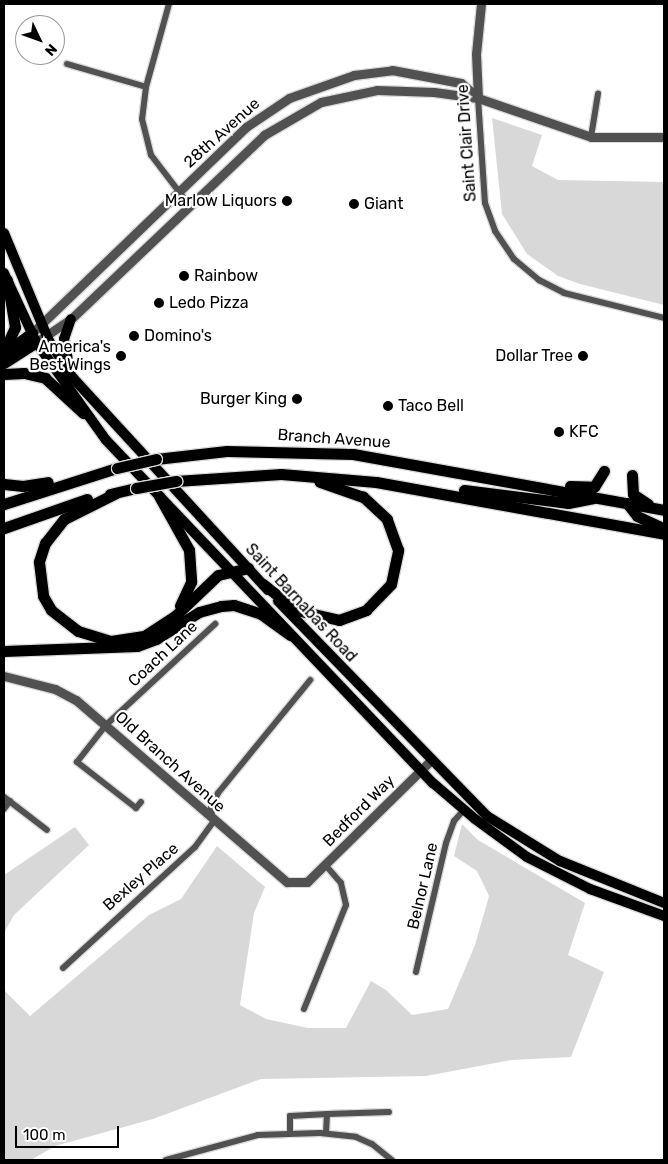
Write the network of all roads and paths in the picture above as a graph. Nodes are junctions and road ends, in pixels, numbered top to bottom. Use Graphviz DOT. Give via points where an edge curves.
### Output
graph roads {
  1 [pos="169,4"];
  2 [pos="481,4"];
  3 [pos="67,64"];
  4 [pos="477,69"];
  5 [pos="461,83"];
  6 [pos="146,87"];
  7 [pos="598,94"];
  8 [pos="478,98"];
  9 [pos="591,137"];
  10 [pos="664,138"];
  11 [pos="178,193"];
  12 [pos="190,206"];
  13 [pos="4,233"];
  14 [pos="5,276"];
  15 [pos="664,318"];
  16 [pos="71,319"];
  17 [pos="42,325"];
  18 [pos="47,336"];
  19 [pos="34,337"];
  20 [pos="4,352"];
  21 [pos="4,363"];
  22 [pos="4,374"];
  23 [pos="73,378"];
  24 [pos="83,413"];
  25 [pos="604,471"];
  26 [pos="96,473"];
  27 [pos="632,475"];
  28 [pos="251,476"];
  29 [pos="506,480"];
  30 [pos="4,484"];
  31 [pos="420,488"];
  32 [pos="116,492"];
  33 [pos="159,496"];
  34 [pos="595,498"];
  35 [pos="626,503"];
  36 [pos="4,504"];
  37 [pos="659,508"];
  38 [pos="4,528"];
  39 [pos="664,529"];
  40 [pos="664,534"];
  41 [pos="248,568"];
  42 [pos="229,571"];
  43 [pos="262,584"];
  44 [pos="168,621"];
  45 [pos="215,624"];
  46 [pos="290,634"];
  47 [pos="4,651"];
  48 [pos="4,676"];
  49 [pos="310,680"];
  50 [pos="106,725"];
  51 [pos="430,761"];
  52 [pos="421,770"];
  53 [pos="7,799"];
  54 [pos="141,802"];
  55 [pos="4,809"];
  56 [pos="464,810"];
  57 [pos="214,822"];
  58 [pos="47,830"];
  59 [pos="326,866"];
  60 [pos="307,882"];
  61 [pos="664,903"];
  62 [pos="664,916"];
  63 [pos="63,968"];
  64 [pos="416,972"];
  65 [pos="304,1009"];
  66 [pos="389,1112"];
  67 [pos="327,1114"];
  68 [pos="290,1133"];
  69 [pos="326,1133"];
  70 [pos="166,1160"];
  71 [pos="392,1160"];
  1 -- 6 [label="street"];
  2 -- 4 [label="street, Saint Clair Drive"];
  3 -- 6 [label="street"];
  4 -- 5 [label="street"];
  4 -- 8 [label="street, Saint Clair Drive"];
  5 -- 8 [label="street, 28th Avenue"];
  5 -- 11 [label="street, 28th Avenue" via="392,70 323,83 289,98 248,126"];
  6 -- 11 [label="street" via="142,120 150,155"];
  7 -- 9 [label="street"];
  8 -- 9 [label="street, 28th Avenue"];
  8 -- 12 [label="street, 28th Avenue" via="386,89 321,102 264,135"];
  8 -- 15 [label="street, Saint Clair Drive" via="484,204 495,231 514,259 539,280 564,293"];
  9 -- 10 [label="street, 28th Avenue"];
  11 -- 12 [label="street"];
  11 -- 17 [label="street, 28th Avenue"];
  12 -- 16 [label="street, 28th Avenue"];
  13 -- 17 [label="main road, Saint Barnabas Road"];
  14 -- 19 [label="main road, Saint Barnabas Road"];
  14 -- 20 [label="highway" via="15,327"];
  16 -- 18 [label="street, 28th Avenue"];
  16 -- 23 [label="main road" via="64,348"];
  17 -- 18 [label="main road, Saint Barnabas Road"];
  17 -- 19 [label="street, 28th Avenue"];
  18 -- 19 [label="street, 28th Avenue"];
  18 -- 23 [label="main road, Saint Barnabas Road"];
  19 -- 20 [label="highway"];
  19 -- 21 [label="highway"];
  19 -- 24 [label="main road, Saint Barnabas Road"];
  22 -- 24 [label="highway" via="24,372 45,378"];
  23 -- 41 [label="main road, Saint Barnabas Road"];
  24 -- 33 [label="main road, Saint Barnabas Road"];
  25 -- 29 [label="highway" via="594,487"];
  26 -- 29 [label="highway, Branch Avenue, bridge" via="156,459 227,451 326,452 388,458"];
  26 -- 30 [label="highway" via="23,486"];
  26 -- 36 [label="highway, Branch Avenue"];
  27 -- 37 [label="highway" via="633,494"];
  28 -- 31 [label="highway" via="312,475"];
  28 -- 32 [label="highway, bridge" via="176,481"];
  28 -- 43 [label="highway" via="325,483 353,492 387,519 398,550 391,584 376,604 355,616 339,620 314,617 296,610"];
  29 -- 34 [label="highway, Branch Avenue"];
  31 -- 34 [label="highway" via="568,503"];
  31 -- 40 [label="highway"];
  32 -- 38 [label="highway"];
  32 -- 44 [label="highway" via="76,511 53,530 39,562 43,596 64,622 94,638 111,642 144,636"];
  33 -- 42 [label="main road, Saint Barnabas Road"];
  33 -- 44 [label="highway" via="185,536 192,564 185,598"];
  34 -- 35 [label="highway, Branch Avenue"];
  35 -- 37 [label="highway, Branch Avenue"];
  35 -- 39 [label="highway" via="642,520"];
  41 -- 42 [label="highway"];
  41 -- 43 [label="main road, Saint Barnabas Road"];
  42 -- 44 [label="highway" via="218,575"];
  42 -- 46 [label="main road, Saint Barnabas Road"];
  43 -- 51 [label="main road, Saint Barnabas Road"];
  45 -- 50 [label="street, Coach Lane"];
  46 -- 47 [label="highway" via="262,614 234,605 199,612 156,639 137,646"];
  46 -- 52 [label="main road, Saint Barnabas Road"];
  48 -- 50 [label="street, Old Branch Avenue" via="55,689"];
  49 -- 57 [label="street" via="212,803"];
  50 -- 54 [label="street, Coach Lane" via="77,762 136,808"];
  50 -- 57 [label="street, Old Branch Avenue"];
  51 -- 52 [label="street, Bedford Way"];
  51 -- 61 [label="main road, Saint Barnabas Road" via="476,806 515,834 592,877"];
  52 -- 56 [label="main road, Saint Barnabas Road"];
  52 -- 59 [label="street, Bedford Way"];
  53 -- 55 [label="street"];
  53 -- 58 [label="street"];
  56 -- 62 [label="main road, Saint Barnabas Road" via="548,868 626,904"];
  56 -- 64 [label="street, Belnor Lane" via="454,821 446,843"];
  57 -- 60 [label="street, Old Branch Avenue" via="287,882"];
  57 -- 63 [label="street, Bexley Place" via="182,862 107,924"];
  59 -- 60 [label="street, Bedford Way"];
  59 -- 65 [label="street" via="341,883 346,905"];
  66 -- 67 [label="street"];
  67 -- 68 [label="street" via="290,1116"];
  67 -- 69 [label="street"];
  68 -- 69 [label="street"];
  68 -- 70 [label="street" via="232,1140"];
  69 -- 71 [label="street" via="372,1144"];
}
